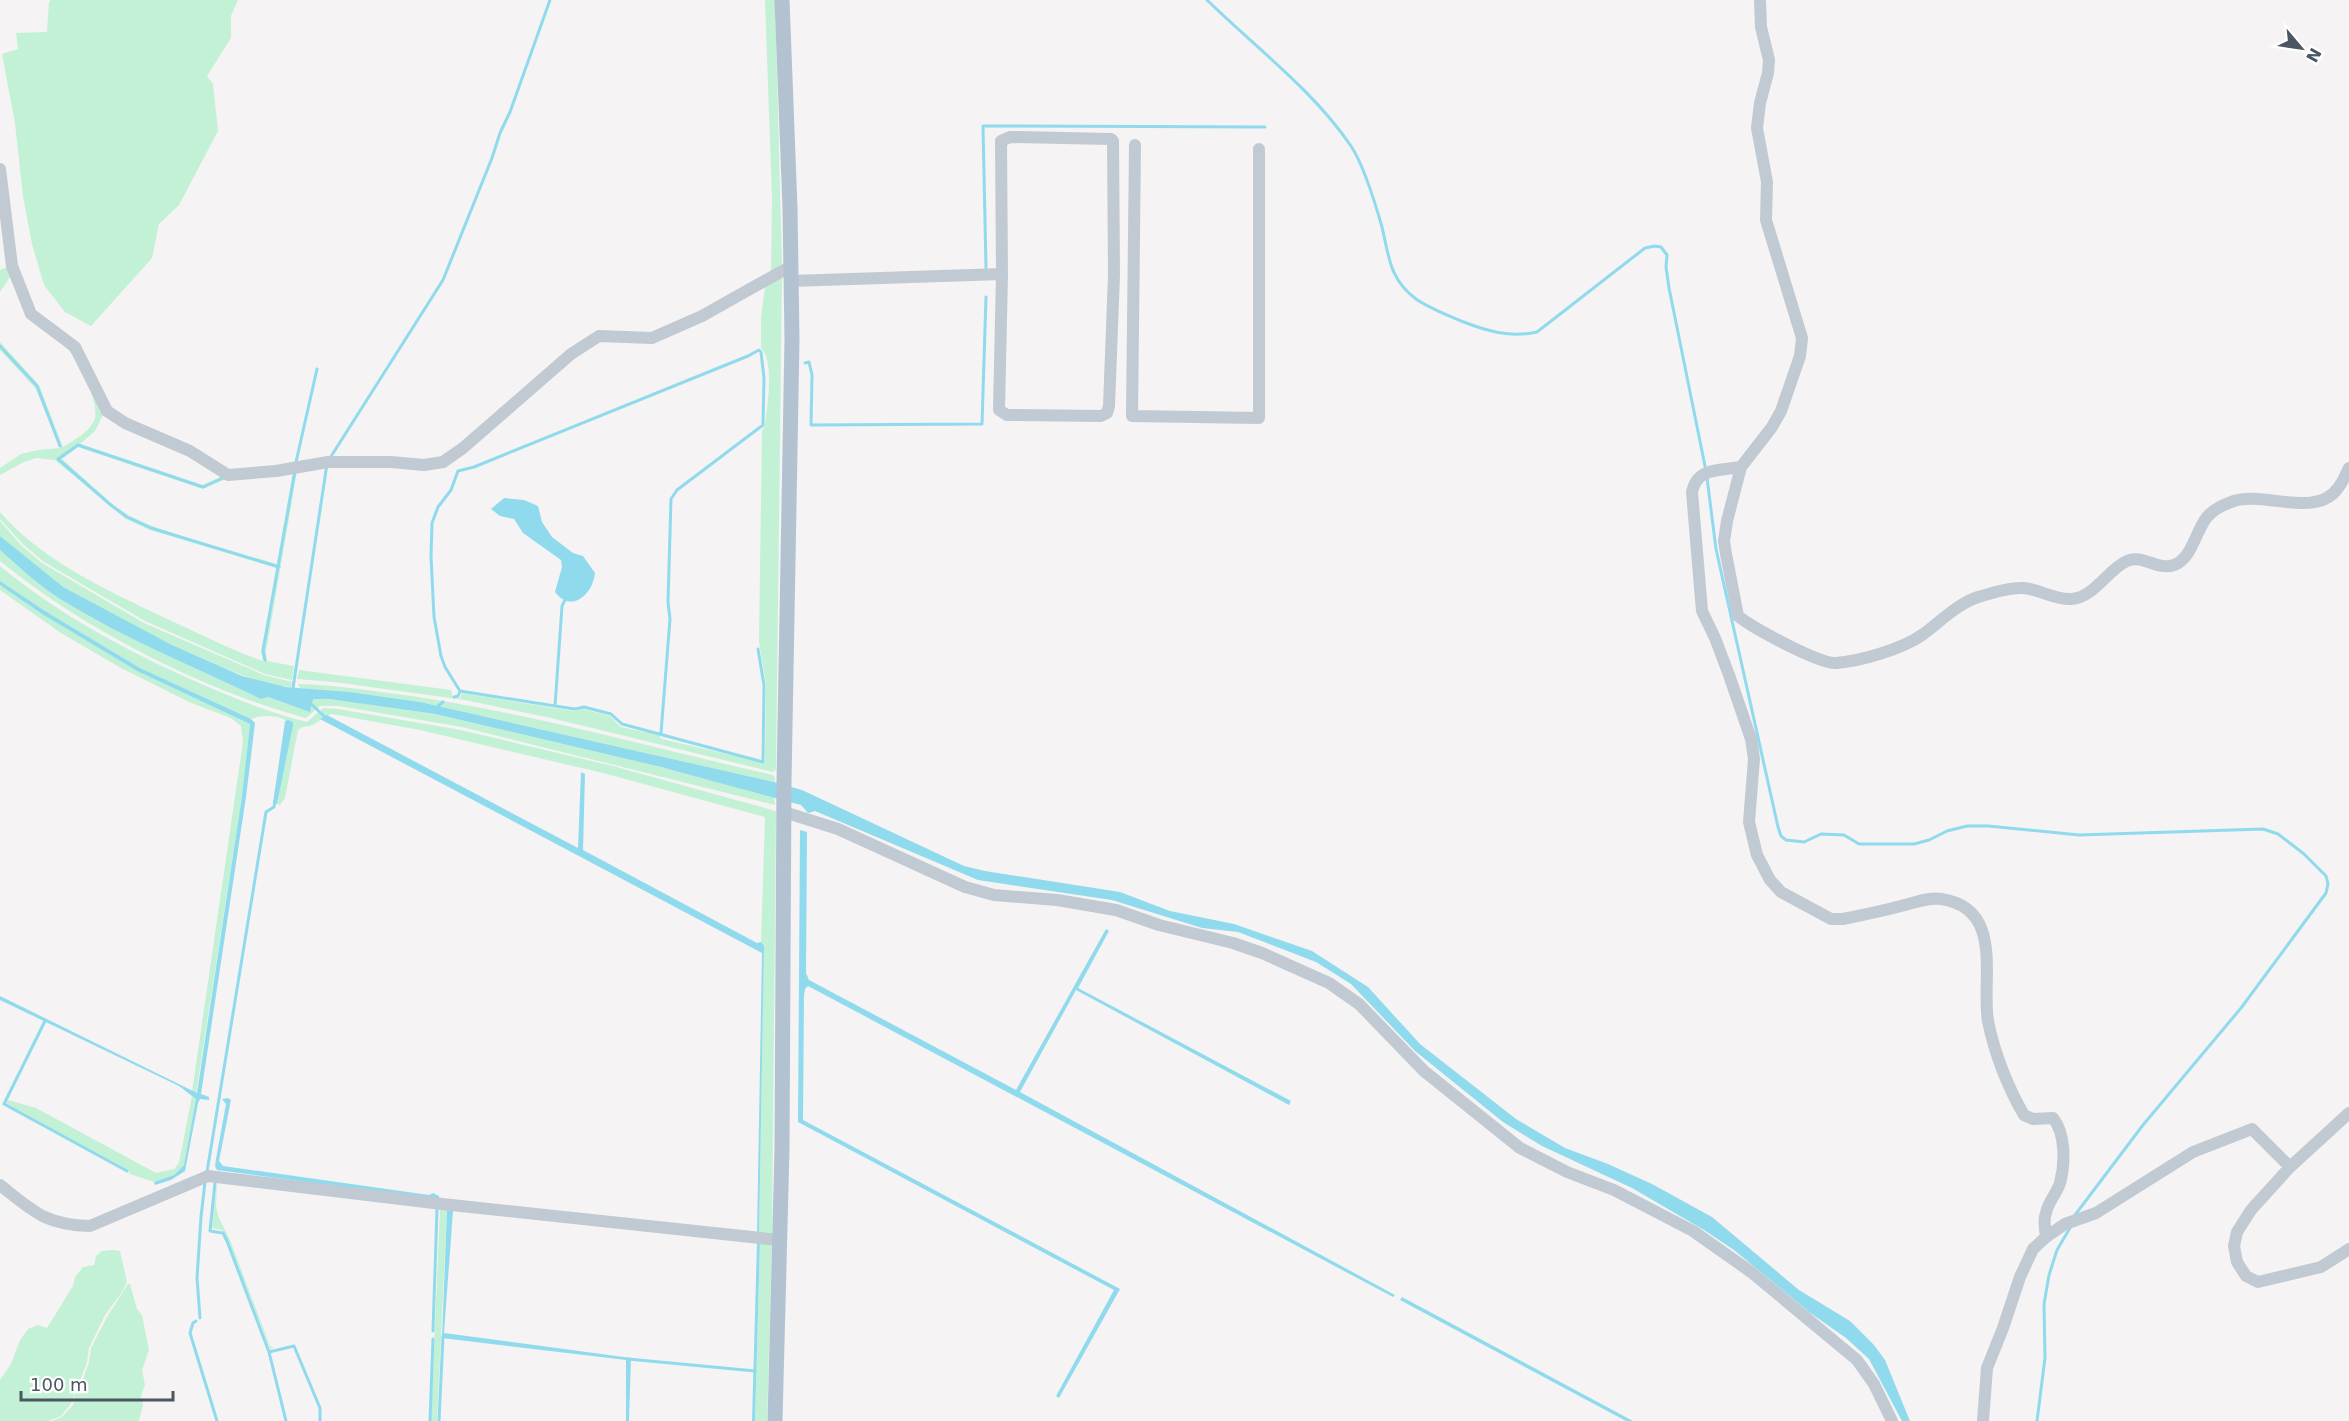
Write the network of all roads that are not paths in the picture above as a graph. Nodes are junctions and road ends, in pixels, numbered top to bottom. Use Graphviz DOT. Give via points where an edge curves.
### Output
graph roads {
  1 [pos="782,0"];
  2 [pos="1760,0"];
  3 [pos="1135,145"];
  4 [pos="1258,149"];
  5 [pos="0,169"];
  6 [pos="1113,177"];
  7 [pos="1134,177"];
  8 [pos="791,273"];
  9 [pos="1002,274"];
  10 [pos="1133,274"];
  11 [pos="1114,275"];
  12 [pos="1132,372"];
  13 [pos="1110,373"];
  14 [pos="1741,467"];
  15 [pos="2349,468"];
  16 [pos="784,808"];
  17 [pos="2349,1113"];
  18 [pos="2290,1167"];
  19 [pos="0,1185"];
  20 [pos="2046,1237"];
  21 [pos="779,1240"];
  22 [pos="2349,1249"];
  23 [pos="775,1421"];
  24 [pos="1892,1421"];
  25 [pos="1983,1421"];
  1 -- 8 [label="main road"];
  2 -- 14 [label="street" via="1761,27 1769,60 1757,128 1767,182 1766,219 1802,338 1800,356 1781,411"];
  3 -- 7 [label="street"];
  4 -- 12 [label="street" via="1259,418 1132,416"];
  5 -- 8 [label="street" via="12,266 31,314 75,347 107,411 190,451 228,475 328,462 443,462 571,354 599,336 652,338"];
  6 -- 7 [label="street"];
  6 -- 9 [label="street" via="1111,139 1010,137 1001,141"];
  6 -- 11 [label="street"];
  7 -- 10 [label="street"];
  8 -- 9 [label="street"];
  8 -- 16 [label="main road"];
  9 -- 13 [label="street" via="1002,414 1101,416 1109,406"];
  10 -- 11 [label="street"];
  10 -- 12 [label="street"];
  11 -- 13 [label="street"];
  12 -- 13 [label="street"];
  14 -- 15 [label="street" via="1724,541 1738,616 1806,653 1834,663 1887,651 1918,637 1977,597 2022,588 2075,599 2093,589 2123,562 2135,558 2165,567 2176,565 2208,516 2220,507 2237,500 2255,499 2313,502 2338,489"];
  14 -- 20 [label="street" via="1702,474 1695,480 1692,492 1702,611 1729,675 1754,759 1749,822 1757,855 1781,892 1831,919 1940,898 1966,907 1975,917 1983,932 1989,965 1989,1022 1998,1057 2024,1115 2033,1119 2053,1118 2059,1125 2062,1167 2060,1182 2046,1213"];
  16 -- 21 [label="main road"];
  16 -- 24 [label="street" via="965,887 994,895 1116,910 1233,943 1329,983 1359,1004 1437,1083 1520,1148 1693,1231 1751,1272 1857,1360"];
  17 -- 18 [label="street"];
  18 -- 20 [label="street" via="2252,1129 2193,1152 2096,1213 2065,1224"];
  18 -- 22 [label="street" via="2251,1210 2237,1232 2234,1246 2246,1276 2258,1282 2296,1275 2321,1267"];
  19 -- 21 [label="street" via="32,1211 74,1225 90,1226 208,1176"];
  20 -- 25 [label="street" via="2033,1249 2020,1277 1986,1368"];
  21 -- 23 [label="main road"];
}
